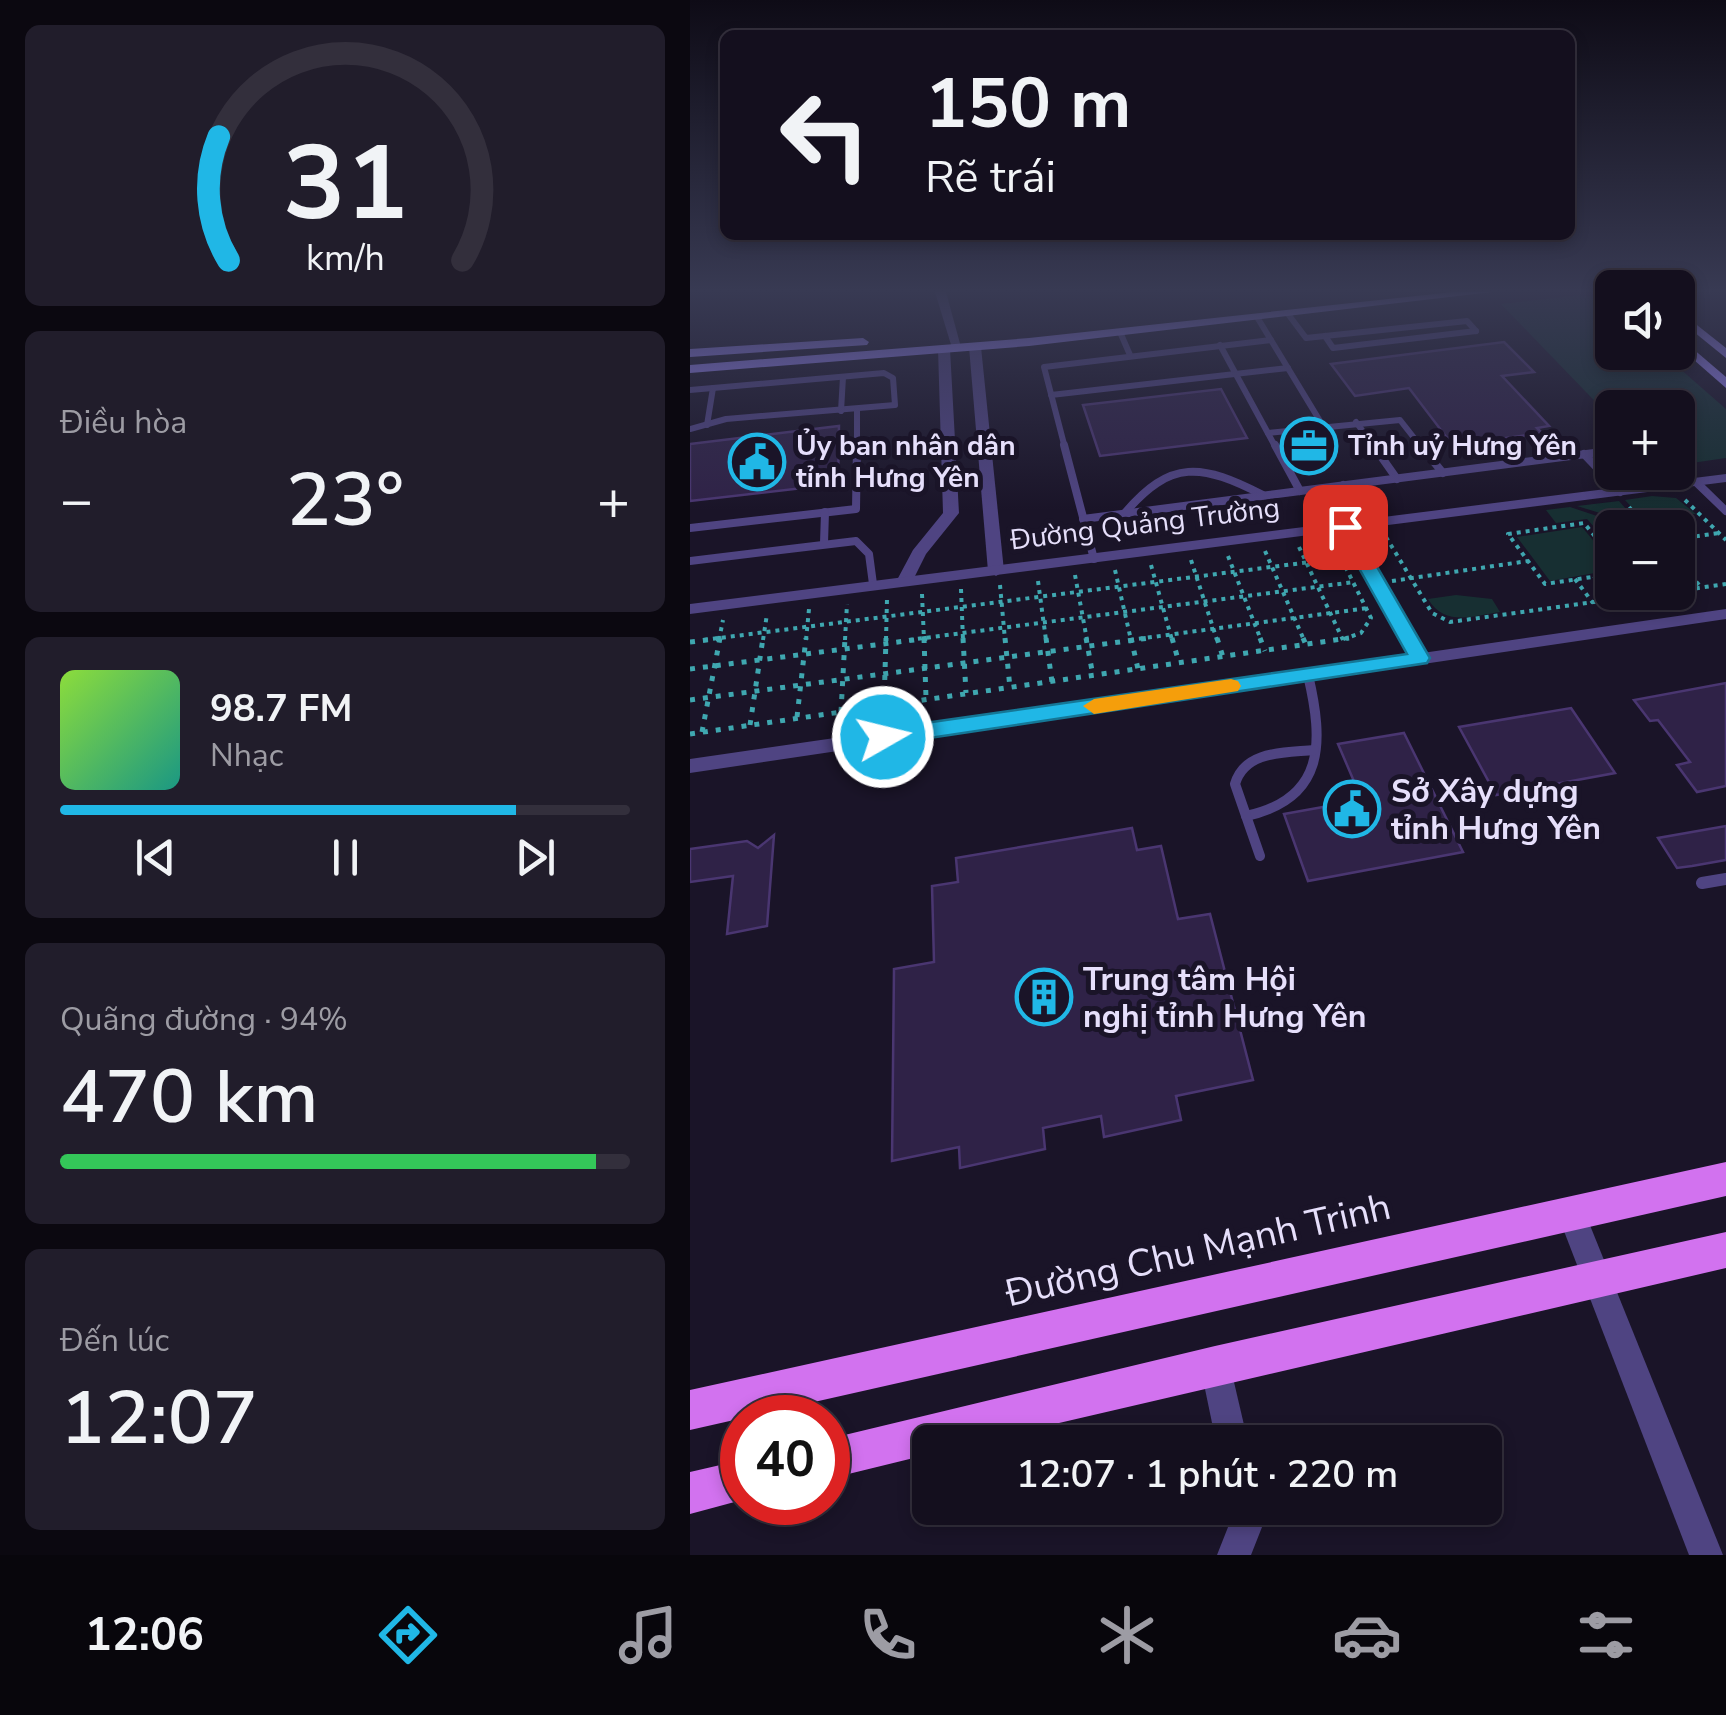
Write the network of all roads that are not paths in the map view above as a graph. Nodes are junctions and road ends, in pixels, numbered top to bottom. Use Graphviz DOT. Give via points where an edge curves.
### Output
graph roads {
  1 [pos="750,365"];
  2 [pos="778,365"];
  3 [pos="952,365"];
  4 [pos="977,365"];
  5 [pos="1046,365"];
  6 [pos="1230,365"];
  7 [pos="1286,365"];
  8 [pos="1705,365"];
  9 [pos="690,368"];
  10 [pos="1288,368"];
  11 [pos="1235,374"];
  12 [pos="843,376"];
  13 [pos="775,383"];
  14 [pos="1726,384"];
  15 [pos="713,388"];
  16 [pos="690,390"];
  17 [pos="1050,395"];
  18 [pos="858,410"];
  19 [pos="841,411"];
  20 [pos="1356,422"];
  21 [pos="707,425"];
  22 [pos="1323,426"];
  23 [pos="690,429"];
  24 [pos="1268,433"];
  25 [pos="1595,453"];
  26 [pos="1584,454"];
  27 [pos="1443,473"];
  28 [pos="1397,478"];
  29 [pos="1726,478"];
  30 [pos="1696,482"];
  31 [pos="1343,485"];
  32 [pos="1300,490"];
  33 [pos="1264,495"];
  34 [pos="1620,495"];
  35 [pos="825,512"];
  36 [pos="1726,512"];
  37 [pos="1124,514"];
  38 [pos="1084,519"];
  39 [pos="1368,524"];
  40 [pos="1345,527"];
  41 [pos="690,528"];
  42 [pos="824,543"];
  43 [pos="1094,559"];
  44 [pos="690,561"];
  45 [pos="998,574"];
  46 [pos="914,583"];
  47 [pos="880,588"];
  48 [pos="690,609"];
  49 [pos="1726,614"];
  50 [pos="1420,658"];
  51 [pos="1308,675"];
  52 [pos="1314,750"];
  53 [pos="690,766"];
  54 [pos="1246,816"];
  55 [pos="1260,856"];
  56 [pos="1726,879"];
  57 [pos="1702,884"];
  58 [pos="1726,1179"];
  59 [pos="1571,1213"];
  60 [pos="1726,1250"];
  61 [pos="1596,1280"];
  62 [pos="1214,1365"];
  63 [pos="690,1410"];
  64 [pos="1228,1425"];
  65 [pos="850,1454"];
  66 [pos="720,1485"];
  67 [pos="690,1492"];
  68 [pos="1246,1525"];
  69 [pos="1234,1555"];
  70 [pos="1706,1555"];
  1 -- 9 [label="main road"];
  2 -- 13 [label="lane"];
  3 -- 46 [label="street" via="951,513 919,553"];
  4 -- 45 [label="street"];
  5 -- 17 [label="lane"];
  6 -- 11 [label="lane"];
  7 -- 10 [label="lane"];
  8 -- 14 [label="main road"];
  10 -- 11 [label="lane"];
  10 -- 22 [label="lane"];
  11 -- 17 [label="lane"];
  11 -- 24 [label="lane"];
  12 -- 13 [label="lane"];
  12 -- 18 [label="lane" via="893,378 895,405"];
  12 -- 19 [label="lane"];
  13 -- 15 [label="lane"];
  15 -- 16 [label="lane"];
  15 -- 21 [label="lane"];
  17 -- 38 [label="lane"];
  18 -- 19 [label="lane"];
  18 -- 35 [label="lane" via="856,509"];
  19 -- 21 [label="lane"];
  20 -- 22 [label="lane"];
  20 -- 27 [label="lane" via="1400,420"];
  20 -- 28 [label="lane"];
  21 -- 23 [label="lane"];
  22 -- 24 [label="lane"];
  24 -- 32 [label="lane"];
  25 -- 26 [label="lane"];
  26 -- 27 [label="lane"];
  26 -- 34 [label="lane"];
  27 -- 28 [label="lane"];
  28 -- 31 [label="lane"];
  29 -- 30 [label="street, Đường Quảng Trường"];
  30 -- 34 [label="street, Đường Quảng Trường"];
  30 -- 36 [label="lane"];
  31 -- 32 [label="lane"];
  31 -- 39 [label="lane"];
  32 -- 33 [label="lane"];
  33 -- 37 [label="lane"];
  33 -- 37 [label="lane" via="1220,472 1179,473 1145,485"];
  34 -- 39 [label="street, Đường Quảng Trường"];
  35 -- 41 [label="lane"];
  35 -- 42 [label="lane"];
  37 -- 38 [label="lane"];
  38 -- 43 [label="lane"];
  39 -- 40 [label="street, Đường Quảng Trường"];
  40 -- 43 [label="street, Đường Quảng Trường"];
  40 -- 50 [label="lane"];
  42 -- 44 [label="lane"];
  42 -- 47 [label="lane" via="864,544"];
  43 -- 45 [label="street, Đường Quảng Trường"];
  45 -- 46 [label="street, Đường Quảng Trường"];
  46 -- 47 [label="street, Đường Quảng Trường"];
  47 -- 48 [label="street, Đường Quảng Trường"];
  49 -- 50 [label="street"];
  50 -- 51 [label="street"];
  51 -- 52 [label="lane" via="1317,709"];
  51 -- 53 [label="street"];
  52 -- 54 [label="lane" via="1298,794 1280,808"];
  52 -- 54 [label="lane" via="1242,764 1235,784"];
  54 -- 55 [label="lane"];
  56 -- 57 [label="lane"];
  58 -- 59 [label="main road, Đường Chu Mạnh Trinh"];
  59 -- 61 [label="street"];
  59 -- 63 [label="main road, Đường Chu Mạnh Trinh"];
  60 -- 61 [label="main road"];
  61 -- 62 [label="main road"];
  61 -- 70 [label="street"];
  62 -- 64 [label="street"];
  62 -- 65 [label="main road"];
  66 -- 67 [label="main road"];
  68 -- 69 [label="street"];
}
